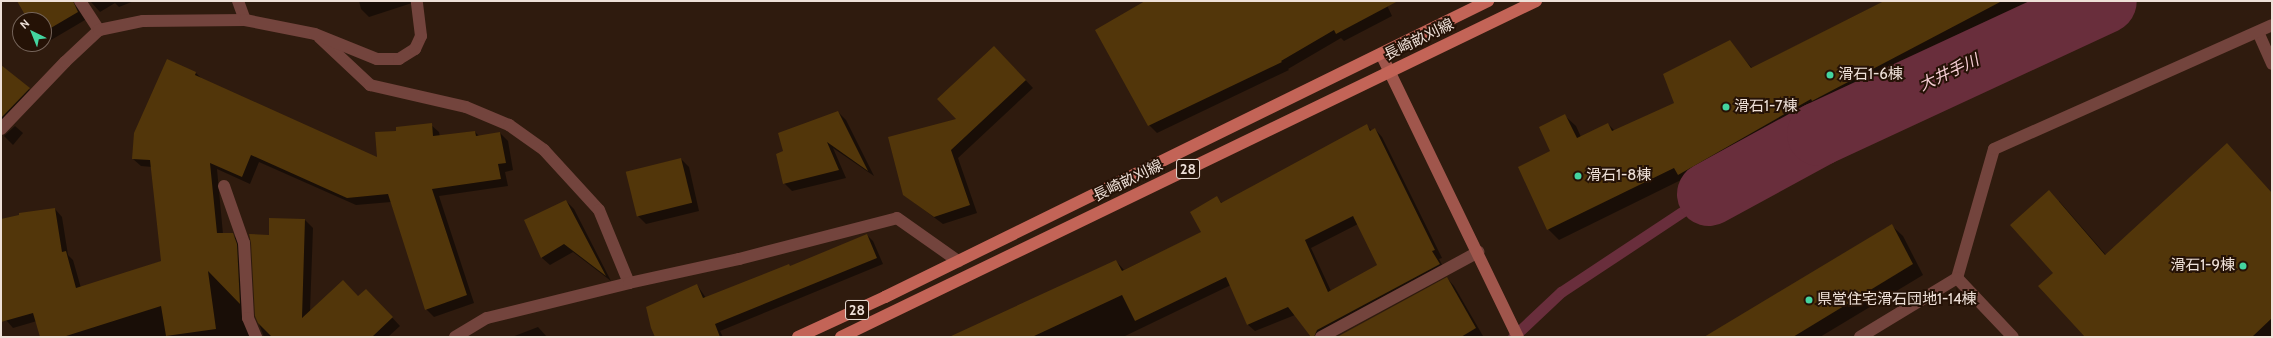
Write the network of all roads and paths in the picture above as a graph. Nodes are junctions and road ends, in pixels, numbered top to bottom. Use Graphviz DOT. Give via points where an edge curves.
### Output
graph roads {
  1 [pos="80,1"];
  2 [pos="238,1"];
  3 [pos="417,1"];
  4 [pos="1488,1"];
  5 [pos="1536,1"];
  6 [pos="245,20"];
  7 [pos="2272,25"];
  8 [pos="99,30"];
  9 [pos="2258,32"];
  10 [pos="315,34"];
  11 [pos="1380,54"];
  12 [pos="2272,64"];
  13 [pos="1389,72"];
  14 [pos="1,129"];
  15 [pos="224,186"];
  16 [pos="1478,252"];
  17 [pos="958,261"];
  18 [pos="1957,278"];
  19 [pos="629,283"];
  20 [pos="256,337"];
  21 [pos="455,337"];
  22 [pos="798,337"];
  23 [pos="841,337"];
  24 [pos="1321,337"];
  25 [pos="1518,337"];
  26 [pos="1860,337"];
  27 [pos="2013,337"];
  1 -- 8 [label="street"];
  2 -- 6 [label="street"];
  3 -- 10 [label="street" via="421,36 415,49 398,59 377,59"];
  4 -- 11 [label="main road, 長崎畝刈線 / 28"];
  5 -- 13 [label="main road, 長崎畝刈線 / 28"];
  6 -- 8 [label="street" via="143,21"];
  6 -- 10 [label="street"];
  7 -- 9 [label="street"];
  8 -- 14 [label="street" via="64,62"];
  9 -- 12 [label="street"];
  9 -- 18 [label="street" via="1994,149"];
  10 -- 19 [label="street" via="370,85 466,106 509,125 544,150 599,210"];
  11 -- 13 [label="street"];
  11 -- 17 [label="main road, 長崎畝刈線 / 28"];
  13 -- 16 [label="street"];
  13 -- 23 [label="main road, 長崎畝刈線 / 28"];
  15 -- 20 [label="street" via="244,243 248,318"];
  16 -- 24 [label="street"];
  16 -- 25 [label="street"];
  17 -- 19 [label="street" via="897,218 740,259"];
  17 -- 22 [label="main road, 長崎畝刈線 / 28"];
  18 -- 26 [label="street"];
  18 -- 27 [label="street"];
  19 -- 21 [label="street" via="487,318"];
}
